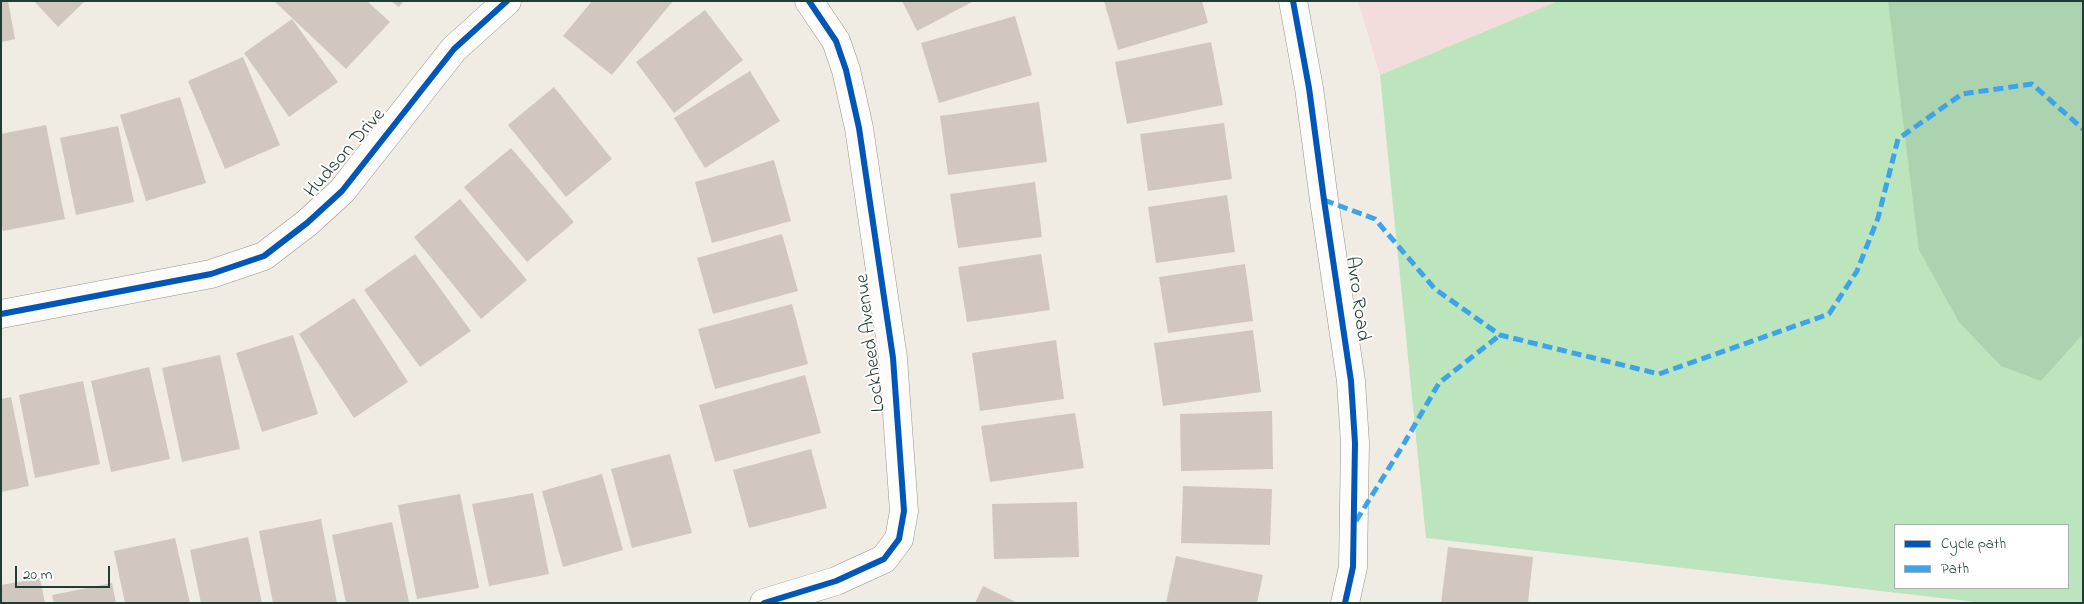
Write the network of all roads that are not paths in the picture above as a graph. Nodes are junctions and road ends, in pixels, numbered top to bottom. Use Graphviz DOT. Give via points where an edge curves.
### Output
graph roads {
  1 [pos="507,1"];
  2 [pos="809,1"];
  3 [pos="1299,3"];
  4 [pos="1,314"];
  5 [pos="764,603"];
  6 [pos="1345,603"];
  1 -- 4 [label="street, Hudson Drive" via="454,49 342,191 264,256 211,274"];
  2 -- 5 [label="street, Lockheed Avenue" via="836,41 859,128 893,358 904,511 900,539 884,558 836,581"];
  3 -- 6 [label="street, Avro Road" via="1351,381 1355,443 1353,567"];
}
